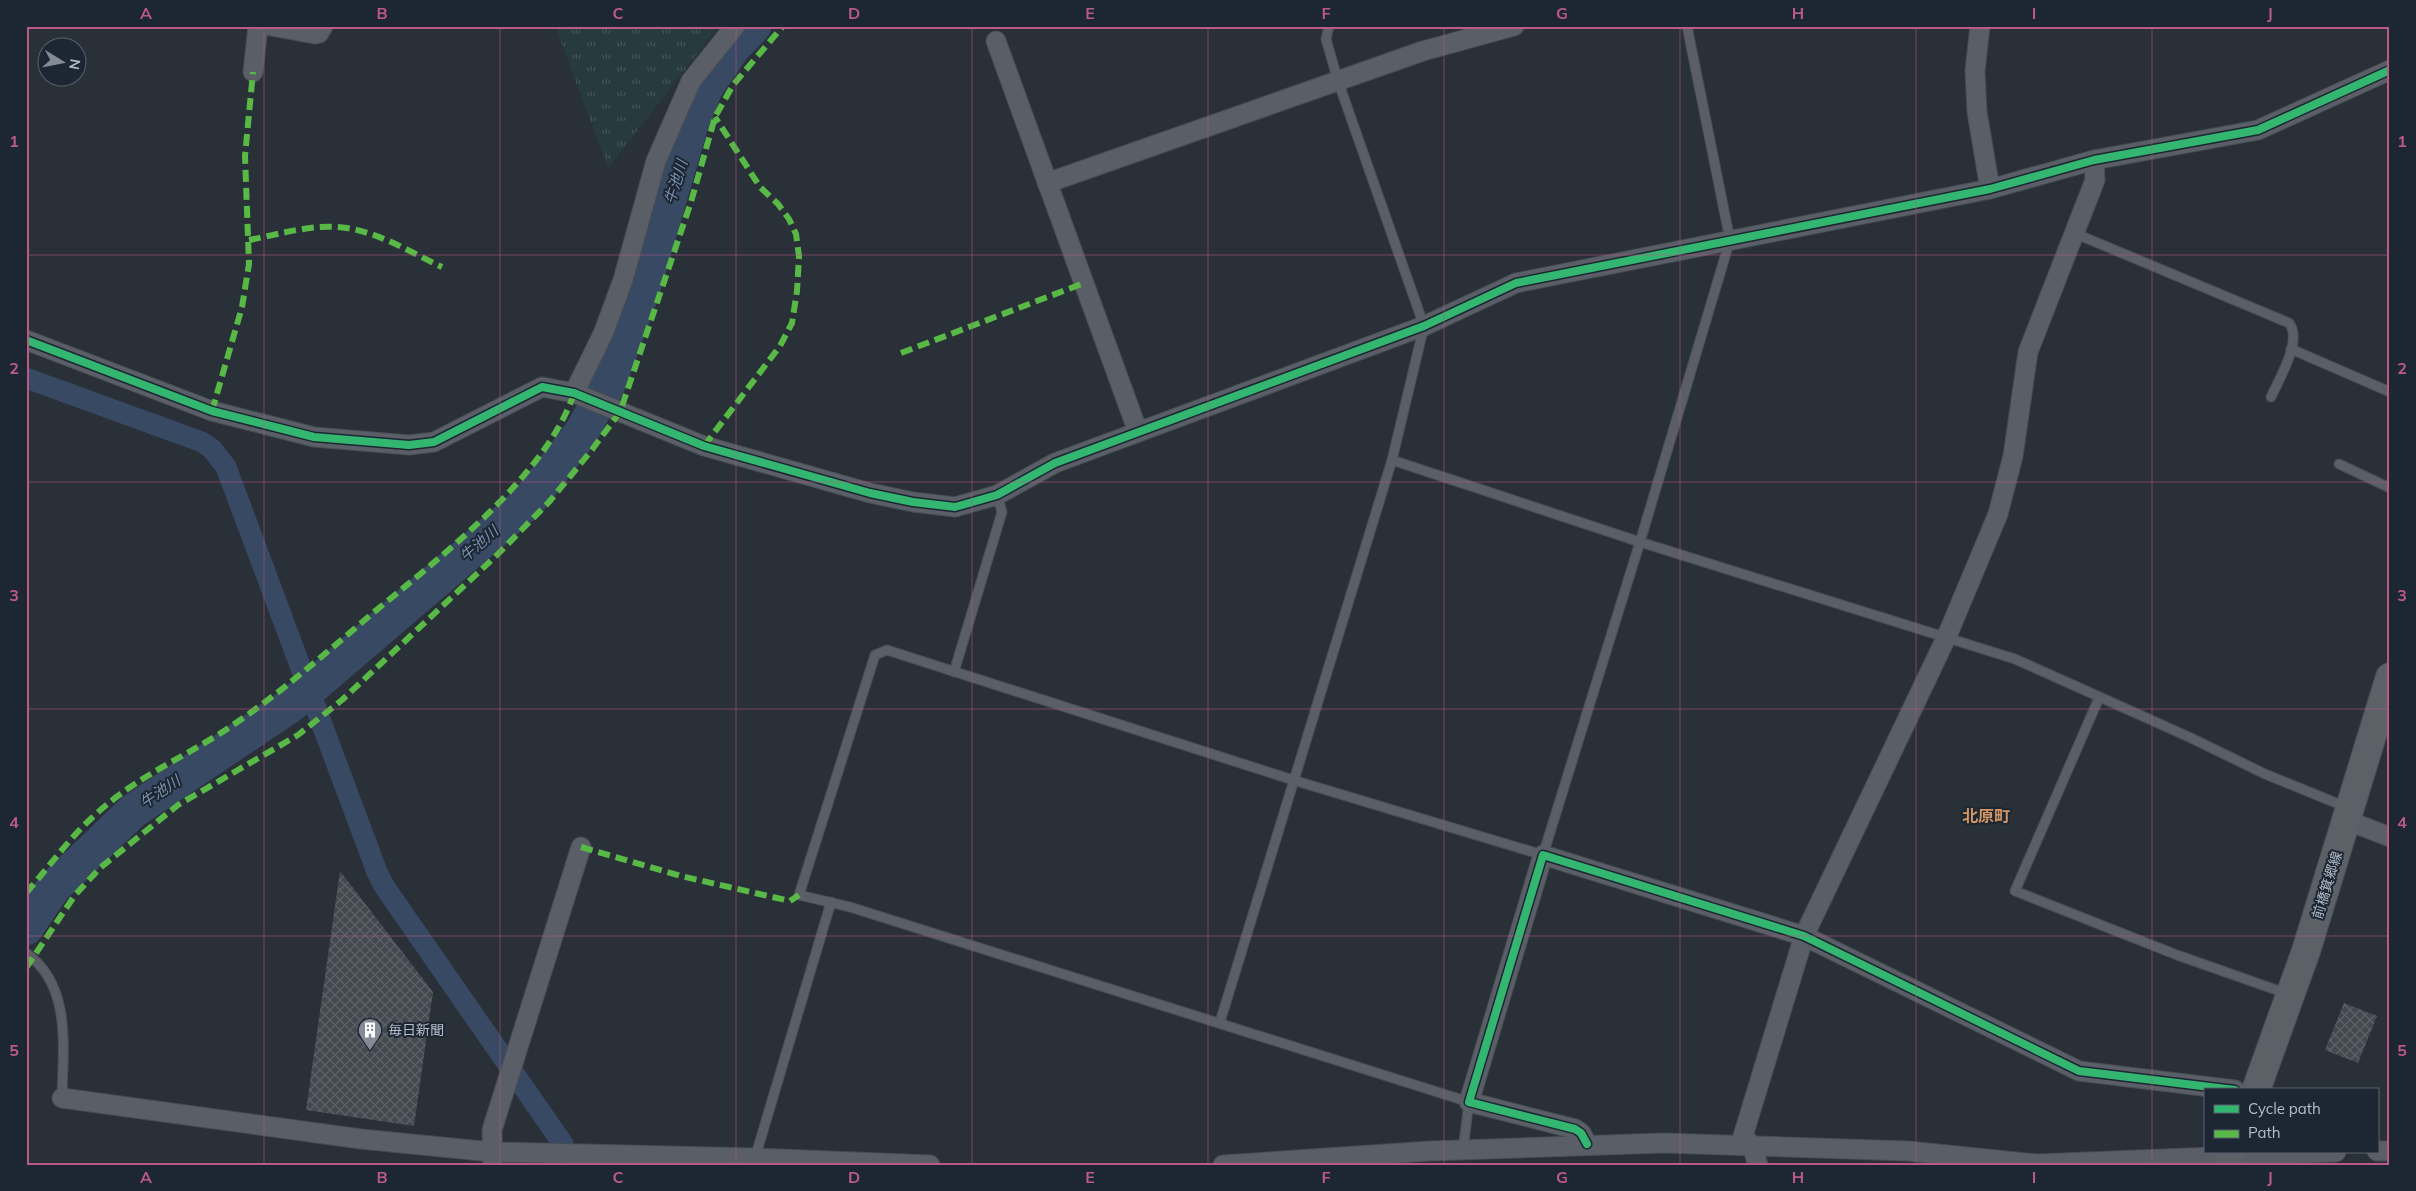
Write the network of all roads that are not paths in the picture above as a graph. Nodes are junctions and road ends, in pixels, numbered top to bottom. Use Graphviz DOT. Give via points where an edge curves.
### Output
graph roads {
  1 [pos="258,26"];
  2 [pos="270,26"];
  3 [pos="323,26"];
  4 [pos="735,26"];
  5 [pos="1328,26"];
  6 [pos="1514,26"];
  7 [pos="1686,26"];
  8 [pos="1980,26"];
  9 [pos="996,40"];
  10 [pos="2390,70"];
  11 [pos="253,72"];
  12 [pos="1338,81"];
  13 [pos="2094,160"];
  14 [pos="1047,183"];
  15 [pos="1990,189"];
  16 [pos="2074,233"];
  17 [pos="1730,240"];
  18 [pos="1424,326"];
  19 [pos="26,340"];
  20 [pos="2291,349"];
  21 [pos="2390,392"];
  22 [pos="579,395"];
  23 [pos="2271,397"];
  24 [pos="1138,432"];
  25 [pos="1392,460"];
  26 [pos="2338,464"];
  27 [pos="2390,488"];
  28 [pos="998,495"];
  29 [pos="1640,542"];
  30 [pos="1947,636"];
  31 [pos="954,672"];
  32 [pos="2390,677"];
  33 [pos="2099,698"];
  34 [pos="1293,780"];
  35 [pos="2348,814"];
  36 [pos="2390,837"];
  37 [pos="581,846"];
  38 [pos="1543,855"];
  39 [pos="831,902"];
  40 [pos="1804,936"];
  41 [pos="28,953"];
  42 [pos="2290,995"];
  43 [pos="1220,1022"];
  44 [pos="2218,1088"];
  45 [pos="2257,1088"];
  46 [pos="62,1098"];
  47 [pos="1469,1102"];
  48 [pos="1587,1144"];
  49 [pos="1752,1146"];
  50 [pos="1463,1150"];
  51 [pos="2294,1154"];
  52 [pos="2230,1157"];
  53 [pos="493,1158"];
  54 [pos="755,1158"];
  55 [pos="1430,1158"];
  56 [pos="930,1165"];
  57 [pos="1223,1165"];
  58 [pos="1758,1165"];
  1 -- 11 [label="street"];
  2 -- 3 [label="street" via="315,34 320,33"];
  4 -- 22 [label="street" via="692,81 660,152 623,280"];
  5 -- 12 [label="lane" via="1326,38"];
  6 -- 12 [label="street" via="1423,51"];
  7 -- 17 [label="lane"];
  8 -- 15 [label="street" via="1975,71 1977,112"];
  9 -- 14 [label="street"];
  10 -- 13 [label="street" via="2258,130"];
  12 -- 14 [label="street"];
  12 -- 18 [label="lane"];
  13 -- 15 [label="street"];
  13 -- 16 [label="street" via="2095,180"];
  14 -- 24 [label="street"];
  15 -- 17 [label="street"];
  16 -- 20 [label="lane" via="2289,323 2295,335"];
  16 -- 30 [label="street" via="2028,352 2013,456 1998,514"];
  17 -- 18 [label="street" via="1516,284"];
  17 -- 29 [label="lane"];
  18 -- 24 [label="street"];
  18 -- 25 [label="lane"];
  19 -- 22 [label="street" via="212,411 314,437 409,445 434,442 542,387"];
  20 -- 21 [label="lane"];
  20 -- 23 [label="lane"];
  22 -- 28 [label="street" via="704,446 870,493 954,506"];
  24 -- 28 [label="street" via="1055,463"];
  25 -- 29 [label="lane"];
  25 -- 34 [label="lane"];
  26 -- 27 [label="lane"];
  28 -- 31 [label="lane" via="1002,512"];
  29 -- 30 [label="lane"];
  29 -- 38 [label="lane"];
  30 -- 33 [label="lane" via="2015,659"];
  30 -- 40 [label="street"];
  31 -- 34 [label="lane"];
  31 -- 39 [label="lane" via="887,650 875,654 799,895"];
  32 -- 35 [label="main road, 前橋箕郷線"];
  33 -- 35 [label="lane" via="2189,737"];
  33 -- 42 [label="lane" via="2015,891 2177,955"];
  34 -- 38 [label="lane"];
  34 -- 43 [label="lane"];
  35 -- 36 [label="street"];
  35 -- 42 [label="main road, 前橋箕郷線"];
  37 -- 53 [label="street" via="492,1130"];
  38 -- 40 [label="street"];
  38 -- 47 [label="street"];
  39 -- 43 [label="lane"];
  39 -- 54 [label="lane"];
  40 -- 44 [label="street" via="2078,1071"];
  40 -- 49 [label="street" via="1743,1136"];
  41 -- 46 [label="lane" via="48,972 60,1007 64,1048"];
  42 -- 45 [label="main road, 前橋箕郷線"];
  43 -- 47 [label="lane"];
  46 -- 53 [label="street"];
  47 -- 48 [label="street" via="1575,1129"];
  47 -- 50 [label="lane"];
  48 -- 49 [label="street"];
  48 -- 50 [label="street"];
  49 -- 52 [label="street" via="1908,1151 2037,1164"];
  49 -- 58 [label="street"];
  50 -- 55 [label="street"];
  51 -- 52 [label="street"];
  53 -- 54 [label="street"];
  54 -- 56 [label="street"];
  55 -- 57 [label="street"];
}
